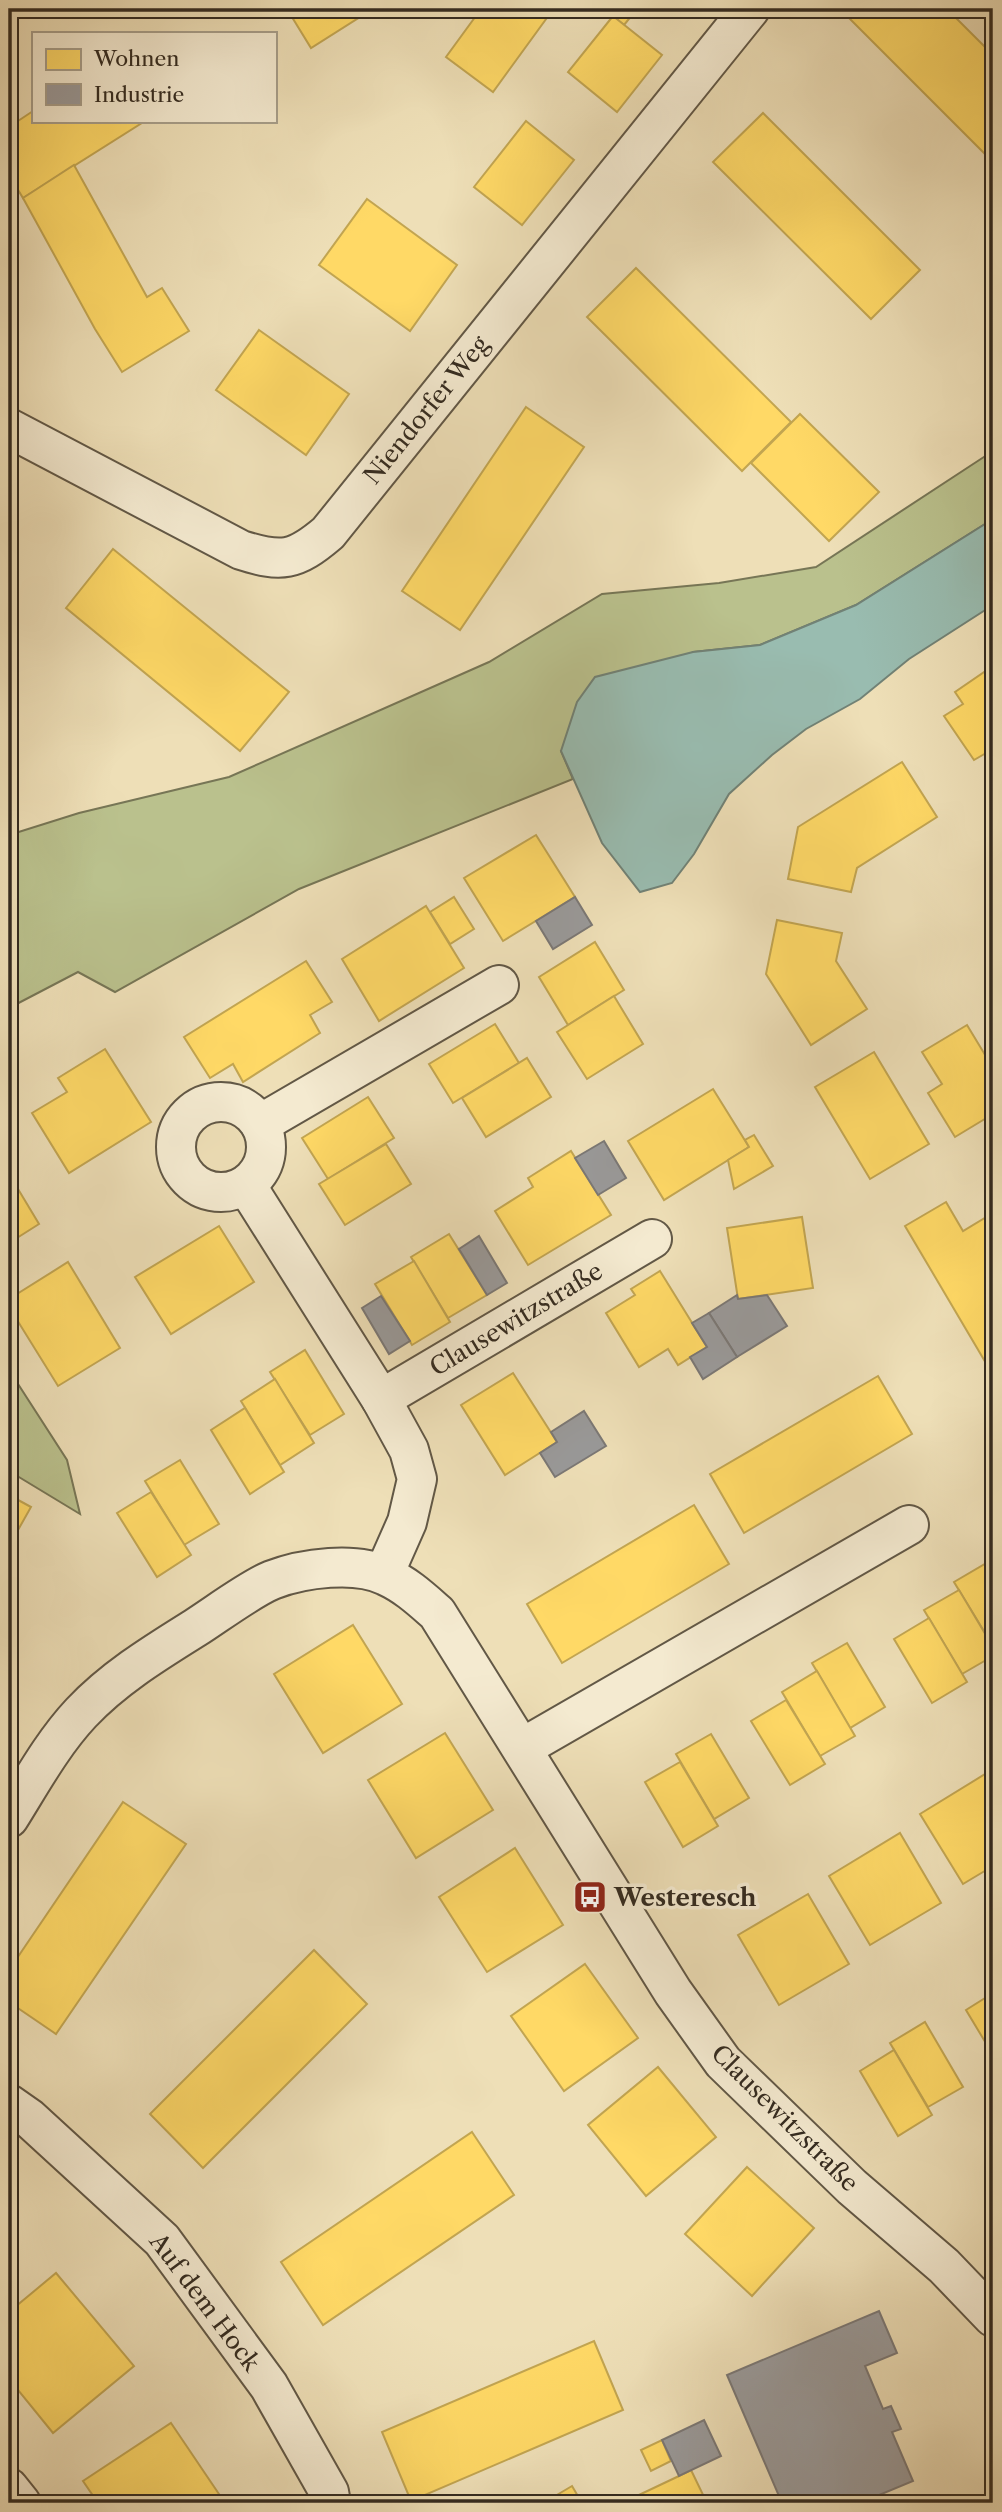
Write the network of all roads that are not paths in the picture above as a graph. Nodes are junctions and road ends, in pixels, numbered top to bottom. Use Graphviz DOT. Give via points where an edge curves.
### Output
graph roads {
  1 [pos="750,9"];
  2 [pos="9,428"];
  3 [pos="499,985"];
  4 [pos="260,1124"];
  5 [pos="246,1185"];
  6 [pos="652,1239"];
  7 [pos="381,1399"];
  8 [pos="909,1525"];
  9 [pos="384,1574"];
  10 [pos="522,1748"];
  11 [pos="9,1818"];
  12 [pos="9,2104"];
  13 [pos="993,2317"];
  14 [pos="9,2488"];
  15 [pos="21,2503"];
  16 [pos="331,2503"];
  1 -- 2 [label="street, Niendorfer Weg" via="328,533 310,548 290,558 265,558 241,550"];
  3 -- 4 [label="street"];
  4 -- 5 [label="street" via="266,1151 256,1176"];
  4 -- 5 [label="street" via="237,1105 208,1104 185,1120 176,1143 182,1169 204,1189 232,1191"];
  5 -- 7 [label="street"];
  6 -- 7 [label="street, Clausewitzstraße"];
  7 -- 9 [label="street" via="409,1450 417,1479 407,1522"];
  8 -- 10 [label="street"];
  9 -- 10 [label="street, Clausewitzstraße" via="438,1613"];
  9 -- 11 [label="street, Clausewitzstraße" via="348,1568 308,1570 270,1581 161,1650 114,1682 80,1714"];
  10 -- 13 [label="street, Clausewitzstraße" via="673,1992 723,2062"];
  12 -- 16 [label="street, Auf dem Hock" via="162,2240 269,2386"];
  14 -- 15 [label="street"];
}
